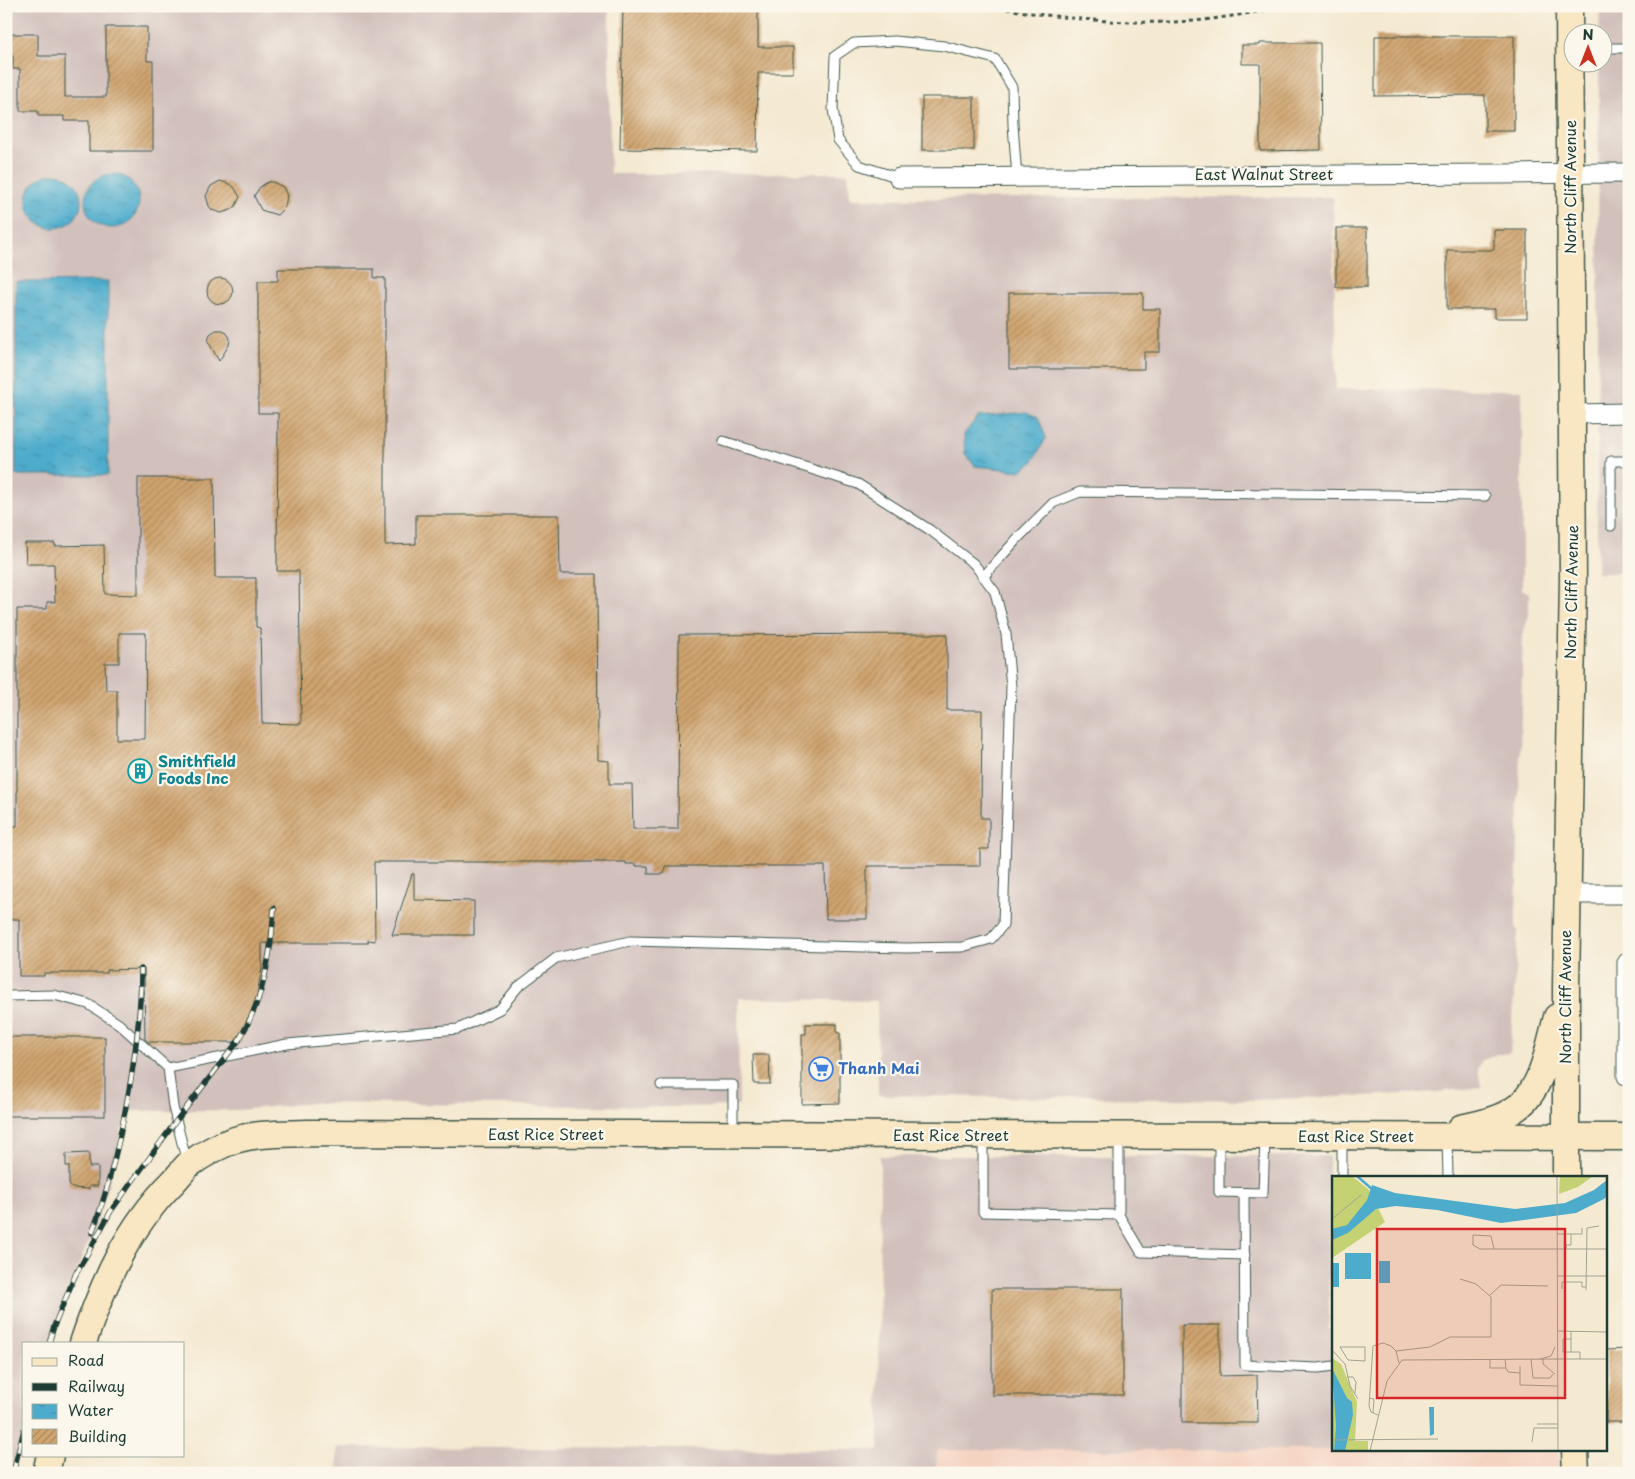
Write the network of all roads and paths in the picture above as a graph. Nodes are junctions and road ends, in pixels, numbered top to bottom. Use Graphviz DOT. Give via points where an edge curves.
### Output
graph roads {
  1 [pos="991,6"];
  2 [pos="1288,6"];
  3 [pos="1569,6"];
  4 [pos="1570,22"];
  5 [pos="1612,48"];
  6 [pos="1629,48"];
  7 [pos="1571,72"];
  8 [pos="1629,173"];
  9 [pos="1570,174"];
  10 [pos="1016,177"];
  11 [pos="899,178"];
  12 [pos="1629,413"];
  13 [pos="1573,414"];
  14 [pos="723,441"];
  15 [pos="1629,461"];
  16 [pos="1485,496"];
  17 [pos="1611,526"];
  18 [pos="983,577"];
  19 [pos="1567,894"];
  20 [pos="1629,894"];
  21 [pos="1629,958"];
  22 [pos="1566,988"];
  23 [pos="6,997"];
  24 [pos="168,1068"];
  25 [pos="1629,1080"];
  26 [pos="661,1084"];
  27 [pos="734,1135"];
  28 [pos="983,1136"];
  29 [pos="1119,1136"];
  30 [pos="1219,1136"];
  31 [pos="1265,1136"];
  32 [pos="1342,1136"];
  33 [pos="1421,1137"];
  34 [pos="1447,1137"];
  35 [pos="1565,1137"];
  36 [pos="1629,1137"];
  37 [pos="187,1166"];
  38 [pos="1342,1176"];
  39 [pos="1448,1176"];
  40 [pos="1566,1176"];
  41 [pos="1244,1193"];
  42 [pos="1119,1214"];
  43 [pos="1245,1255"];
  44 [pos="83,1342"];
  45 [pos="1332,1366"];
  46 [pos="1575,1452"];
  47 [pos="50,1456"];
  48 [pos="46,1473"];
  49 [pos="1576,1473"];
  1 -- 2 [label="path" via="1066,18 1152,22 1196,20"];
  3 -- 4 [label="street, North Cliff Avenue"];
  5 -- 6 [label="lane"];
  7 -- 9 [label="street, North Cliff Avenue"];
  8 -- 9 [label="street, East Walnut Street"];
  9 -- 10 [label="street, East Walnut Street"];
  9 -- 13 [label="street, North Cliff Avenue"];
  10 -- 11 [label="street, East Walnut Street"];
  10 -- 11 [label="lane" via="1012,87 995,59 944,46 895,41 854,43 835,56 834,109 838,140 859,165"];
  12 -- 13 [label="street"];
  13 -- 19 [label="street, North Cliff Avenue"];
  14 -- 18 [label="lane" via="858,484 930,530 974,564"];
  15 -- 17 [label="lane" via="1611,461"];
  16 -- 18 [label="lane" via="1080,492 1053,502"];
  18 -- 24 [label="lane" via="995,592 1006,634 1010,687 1003,925 991,939 962,947 905,948 630,941 556,958 518,986 500,1009 458,1029 287,1044"];
  19 -- 20 [label="street"];
  19 -- 22 [label="street, North Cliff Avenue"];
  21 -- 25 [label="lane" via="1622,962 1622,1076 1623,1080"];
  22 -- 33 [label="street" via="1539,1079 1520,1106 1475,1125"];
  22 -- 35 [label="street, North Cliff Avenue"];
  23 -- 24 [label="lane" via="54,995 88,1004 119,1024"];
  24 -- 37 [label="lane" via="173,1107"];
  26 -- 27 [label="lane" via="733,1085"];
  27 -- 28 [label="street, East Rice Street"];
  27 -- 37 [label="street, East Rice Street" via="255,1135 217,1147"];
  28 -- 29 [label="street, East Rice Street"];
  28 -- 42 [label="lane" via="983,1212"];
  29 -- 30 [label="street, East Rice Street"];
  29 -- 42 [label="lane"];
  30 -- 31 [label="street, East Rice Street"];
  30 -- 41 [label="lane" via="1219,1192"];
  31 -- 32 [label="street, East Rice Street"];
  31 -- 41 [label="lane" via="1263,1193"];
  32 -- 33 [label="street, East Rice Street"];
  32 -- 38 [label="lane"];
  33 -- 34 [label="street, East Rice Street"];
  34 -- 35 [label="street, East Rice Street"];
  34 -- 39 [label="lane"];
  35 -- 36 [label="street, East Rice Street"];
  35 -- 40 [label="street, North Cliff Avenue"];
  37 -- 44 [label="street, East Rice Street" via="153,1203 123,1246 99,1296"];
  41 -- 43 [label="lane"];
  42 -- 43 [label="lane" via="1141,1252"];
  43 -- 45 [label="lane" via="1245,1365"];
  46 -- 49 [label="street"];
  47 -- 48 [label="street"];
}
